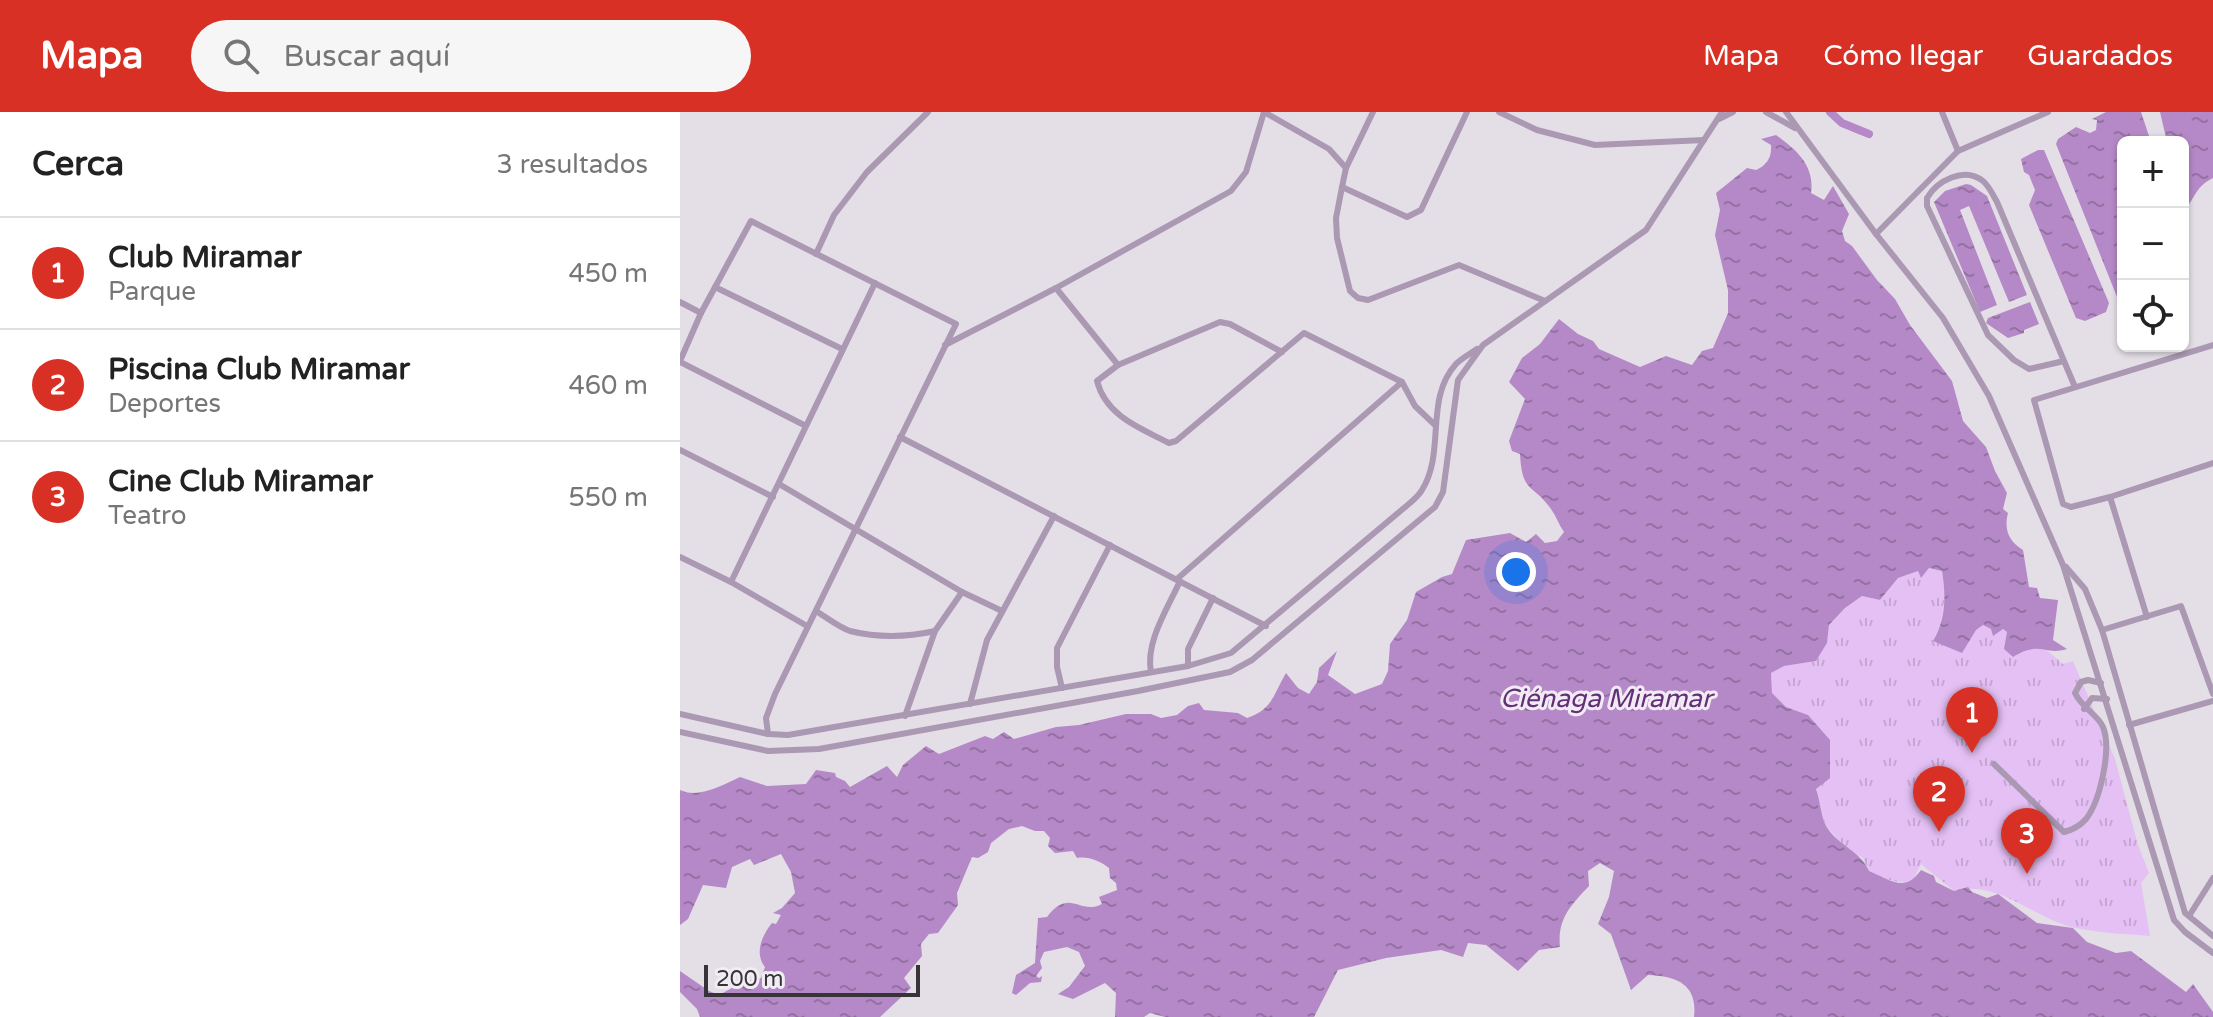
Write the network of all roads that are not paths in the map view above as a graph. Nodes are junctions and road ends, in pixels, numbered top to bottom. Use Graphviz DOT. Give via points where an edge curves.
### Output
graph roads {
  1 [pos="928,112"];
  2 [pos="1264,112"];
  3 [pos="1373,112"];
  4 [pos="1467,112"];
  5 [pos="1499,112"];
  6 [pos="1722,112"];
  7 [pos="1733,112"];
  8 [pos="1766,112"];
  9 [pos="1786,112"];
  10 [pos="1942,112"];
  11 [pos="2048,112"];
  12 [pos="1516,115"];
  13 [pos="1716,121"];
  14 [pos="1798,129"];
  15 [pos="1704,140"];
  16 [pos="1958,151"];
  17 [pos="1346,168"];
  18 [pos="1342,187"];
  19 [pos="1876,234"];
  20 [pos="816,254"];
  21 [pos="875,283"];
  22 [pos="715,287"];
  23 [pos="1056,288"];
  24 [pos="1545,301"];
  25 [pos="680,302"];
  26 [pos="701,313"];
  27 [pos="945,345"];
  28 [pos="1483,345"];
  29 [pos="2213,345"];
  30 [pos="842,349"];
  31 [pos="1282,352"];
  32 [pos="2064,361"];
  33 [pos="680,362"];
  34 [pos="1118,365"];
  35 [pos="1402,382"];
  36 [pos="2075,387"];
  37 [pos="804,425"];
  38 [pos="1435,425"];
  39 [pos="900,437"];
  40 [pos="680,450"];
  41 [pos="2213,463"];
  42 [pos="779,484"];
  43 [pos="773,497"];
  44 [pos="2110,497"];
  45 [pos="1054,516"];
  46 [pos="855,528"];
  47 [pos="1110,545"];
  48 [pos="680,557"];
  49 [pos="2063,565"];
  50 [pos="1179,580"];
  51 [pos="731,582"];
  52 [pos="962,592"];
  53 [pos="1213,598"];
  54 [pos="816,611"];
  55 [pos="1002,611"];
  56 [pos="2147,617"];
  57 [pos="807,626"];
  58 [pos="1266,626"];
  59 [pos="2102,630"];
  60 [pos="935,631"];
  61 [pos="1188,666"];
  62 [pos="1151,672"];
  63 [pos="2101,683"];
  64 [pos="1062,688"];
  65 [pos="2213,694"];
  66 [pos="2107,699"];
  67 [pos="2213,701"];
  68 [pos="970,704"];
  69 [pos="2084,709"];
  70 [pos="680,714"];
  71 [pos="905,716"];
  72 [pos="2129,725"];
  73 [pos="680,732"];
  74 [pos="768,734"];
  75 [pos="1994,764"];
  76 [pos="2213,878"];
  77 [pos="2189,916"];
  78 [pos="2213,936"];
  79 [pos="2213,953"];
  1 -- 20 [label="street" via="867,172 834,215"];
  2 -- 17 [label="street" via="1329,149"];
  2 -- 23 [label="street" via="1246,172 1231,191"];
  3 -- 17 [label="street"];
  4 -- 18 [label="street" via="1414,215 1407,217"];
  5 -- 12 [label="street"];
  6 -- 13 [label="street"];
  7 -- 13 [label="street"];
  8 -- 14 [label="street"];
  9 -- 14 [label="street"];
  10 -- 16 [label="street"];
  11 -- 16 [label="street"];
  12 -- 15 [label="street" via="1537,130 1603,146"];
  13 -- 15 [label="street"];
  14 -- 19 [label="street"];
  15 -- 24 [label="street" via="1646,230"];
  16 -- 19 [label="street"];
  17 -- 18 [label="street"];
  18 -- 24 [label="street" via="1337,238 1350,291 1358,298 1368,300 1459,265"];
  19 -- 49 [label="street" via="1943,318 1989,396"];
  20 -- 21 [label="street"];
  20 -- 22 [label="street" via="751,221"];
  21 -- 27 [label="street" via="956,324"];
  21 -- 30 [label="street"];
  22 -- 26 [label="street"];
  22 -- 30 [label="street"];
  23 -- 27 [label="street"];
  23 -- 34 [label="street"];
  24 -- 28 [label="street"];
  25 -- 26 [label="street"];
  26 -- 33 [label="street"];
  27 -- 39 [label="street"];
  28 -- 38 [label="street" via="1457,363 1449,376"];
  28 -- 73 [label="street" via="1458,380 1443,492 1435,507 1252,660 1230,672 819,749 768,751"];
  29 -- 36 [label="street"];
  30 -- 37 [label="street"];
  31 -- 34 [label="street" via="1220,322"];
  31 -- 34 [label="street" via="1173,442 1130,423 1104,399 1097,381"];
  31 -- 35 [label="street" via="1304,333"];
  32 -- 32 [label="street" via="2021,366 1984,329 1927,206 1927,198 1942,181 1974,176 1989,188"];
  32 -- 36 [label="street"];
  33 -- 37 [label="street"];
  35 -- 38 [label="street" via="1415,406"];
  35 -- 50 [label="street"];
  36 -- 44 [label="street" via="2034,400 2063,504 2071,507"];
  37 -- 42 [label="street"];
  38 -- 58 [label="street" via="1422,490"];
  39 -- 45 [label="street"];
  39 -- 46 [label="street"];
  40 -- 43 [label="street"];
  41 -- 44 [label="street"];
  42 -- 43 [label="street"];
  42 -- 46 [label="street"];
  43 -- 51 [label="street"];
  44 -- 56 [label="street"];
  45 -- 47 [label="street"];
  45 -- 55 [label="street"];
  46 -- 52 [label="street"];
  46 -- 54 [label="street"];
  47 -- 50 [label="street"];
  47 -- 64 [label="street" via="1057,648"];
  48 -- 51 [label="street"];
  49 -- 59 [label="street" via="2085,589"];
  49 -- 63 [label="street"];
  50 -- 53 [label="street"];
  50 -- 62 [label="street" via="1149,659"];
  51 -- 57 [label="street"];
  52 -- 55 [label="street"];
  52 -- 60 [label="street"];
  53 -- 58 [label="street"];
  53 -- 61 [label="street" via="1188,649"];
  54 -- 57 [label="street"];
  54 -- 60 [label="street" via="848,630 899,636"];
  55 -- 68 [label="street" via="987,640"];
  56 -- 59 [label="street"];
  56 -- 65 [label="street" via="2181,606"];
  57 -- 74 [label="street" via="766,718"];
  58 -- 61 [label="street" via="1231,653"];
  59 -- 72 [label="street"];
  60 -- 71 [label="street"];
  61 -- 62 [label="street"];
  62 -- 64 [label="street"];
  63 -- 66 [label="street"];
  63 -- 69 [label="street" via="2088,680 2077,686"];
  64 -- 68 [label="street"];
  66 -- 69 [label="street" via="2092,698"];
  66 -- 79 [label="street" via="2174,920"];
  67 -- 72 [label="street"];
  68 -- 71 [label="street"];
  69 -- 75 [label="street" via="2104,729 2106,757 2087,818 2071,830 2064,832"];
  70 -- 74 [label="street"];
  71 -- 74 [label="street"];
  72 -- 77 [label="street"];
  76 -- 77 [label="street"];
  77 -- 78 [label="street"];
}
